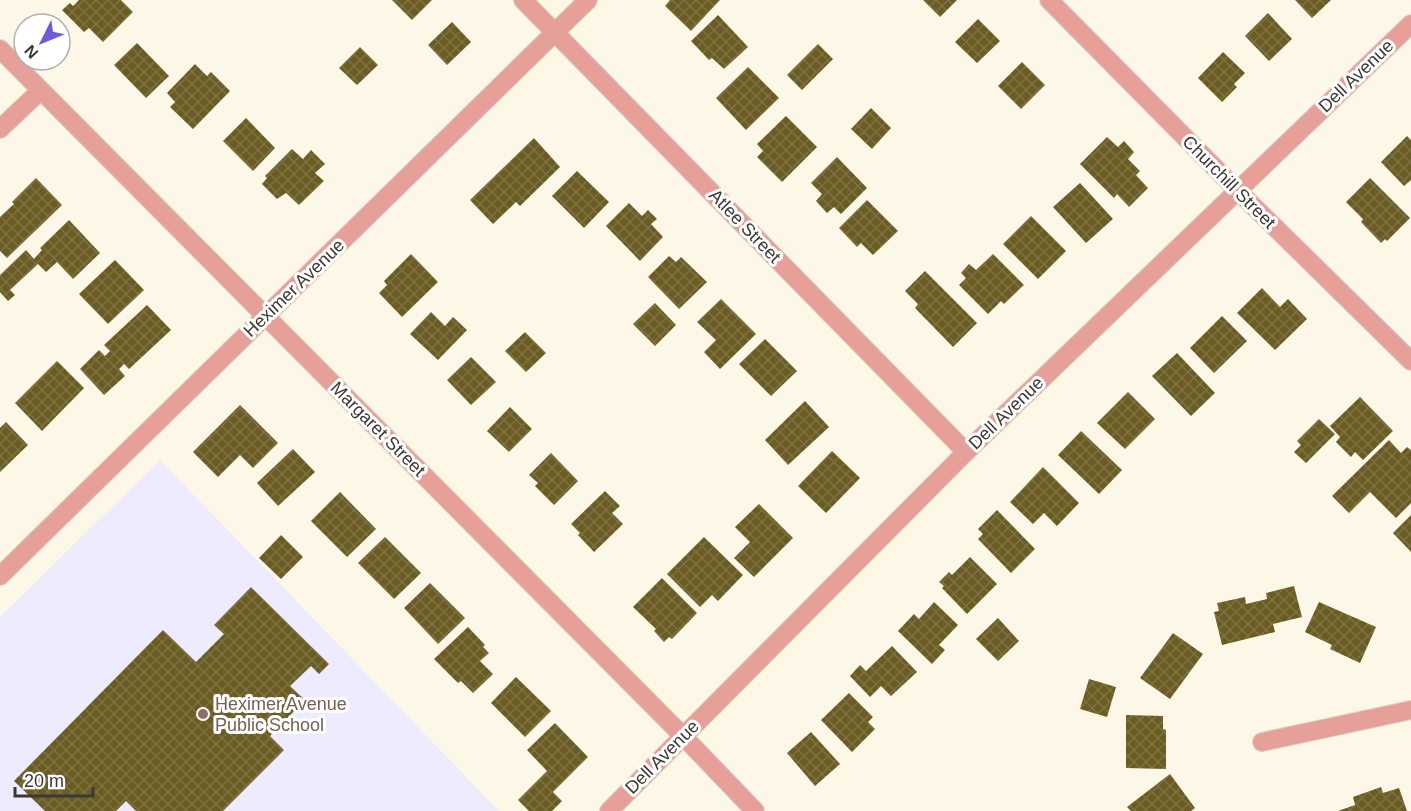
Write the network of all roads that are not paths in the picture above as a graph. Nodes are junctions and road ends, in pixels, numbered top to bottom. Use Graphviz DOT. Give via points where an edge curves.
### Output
graph roads {
  1 [pos="523,0"];
  2 [pos="588,0"];
  3 [pos="1049,0"];
  4 [pos="1411,24"];
  5 [pos="555,33"];
  6 [pos="0,49"];
  7 [pos="40,91"];
  8 [pos="0,129"];
  9 [pos="1238,191"];
  10 [pos="265,315"];
  11 [pos="1411,361"];
  12 [pos="966,452"];
  13 [pos="0,576"];
  14 [pos="1411,710"];
  15 [pos="683,736"];
  16 [pos="1262,742"];
  17 [pos="609,811"];
  18 [pos="755,811"];
  1 -- 5 [label="street, Atlee Street"];
  2 -- 5 [label="street, Heximer Avenue"];
  3 -- 9 [label="street, Churchill Street"];
  4 -- 9 [label="street, Dell Avenue"];
  5 -- 10 [label="street, Heximer Avenue"];
  5 -- 12 [label="street, Atlee Street"];
  6 -- 7 [label="street, Margaret Street"];
  7 -- 8 [label="street"];
  7 -- 10 [label="street, Margaret Street"];
  9 -- 11 [label="street, Churchill Street"];
  9 -- 12 [label="street, Dell Avenue"];
  10 -- 13 [label="street, Heximer Avenue"];
  10 -- 15 [label="street, Margaret Street"];
  12 -- 15 [label="street, Dell Avenue"];
  14 -- 16 [label="street"];
  15 -- 17 [label="street, Dell Avenue"];
  15 -- 18 [label="street, Margaret Street"];
}
